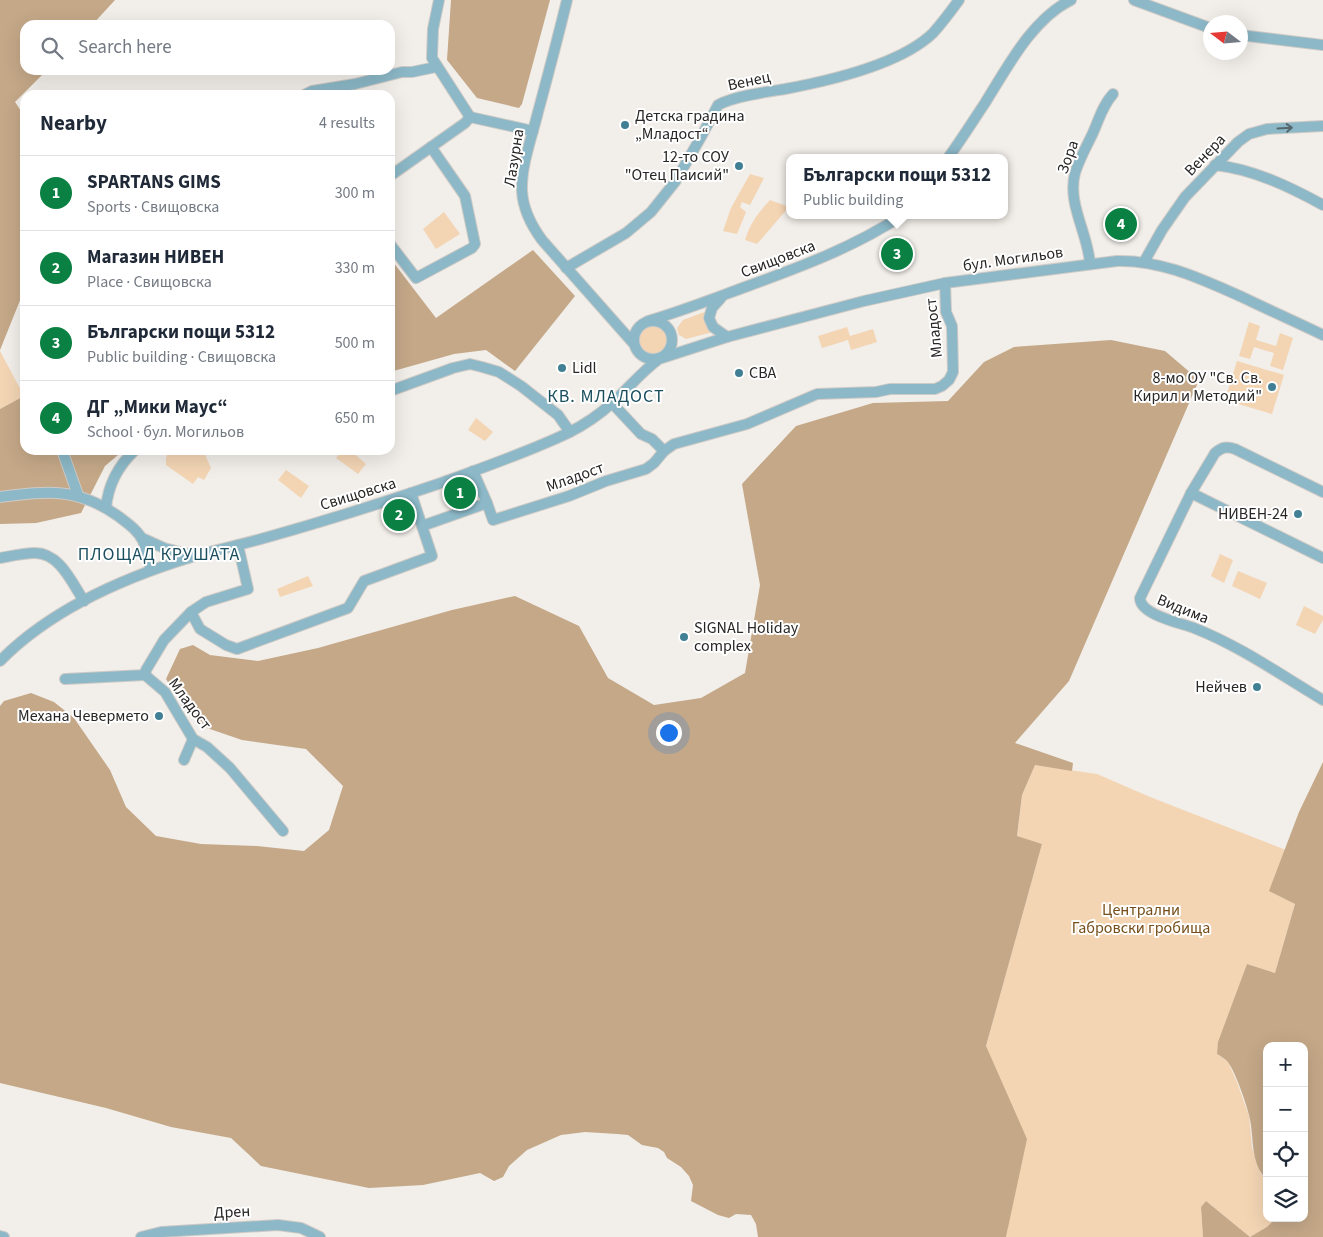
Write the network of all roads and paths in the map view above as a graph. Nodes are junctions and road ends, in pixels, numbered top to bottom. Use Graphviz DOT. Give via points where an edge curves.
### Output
graph roads {
  1 [pos="439,0"];
  2 [pos="567,0"];
  3 [pos="959,0"];
  4 [pos="1071,0"];
  5 [pos="1134,0"];
  6 [pos="1203,25"];
  7 [pos="1248,36"];
  8 [pos="1323,45"];
  9 [pos="436,67"];
  10 [pos="395,74"];
  11 [pos="390,75"];
  12 [pos="318,90"];
  13 [pos="1113,94"];
  14 [pos="470,117"];
  15 [pos="1323,126"];
  16 [pos="533,132"];
  17 [pos="431,147"];
  18 [pos="951,154"];
  19 [pos="1215,166"];
  20 [pos="395,172"];
  21 [pos="1323,205"];
  22 [pos="898,219"];
  23 [pos="395,251"];
  24 [pos="1144,262"];
  25 [pos="1090,264"];
  26 [pos="566,268"];
  27 [pos="945,283"];
  28 [pos="724,295"];
  29 [pos="686,309"];
  30 [pos="616,322"];
  31 [pos="645,323"];
  32 [pos="671,334"];
  33 [pos="1323,335"];
  34 [pos="727,337"];
  35 [pos="700,345"];
  36 [pos="636,349"];
  37 [pos="660,358"];
  38 [pos="629,385"];
  39 [pos="395,389"];
  40 [pos="612,403"];
  41 [pos="570,432"];
  42 [pos="664,451"];
  43 [pos="64,455"];
  44 [pos="130,455"];
  45 [pos="473,471"];
  46 [pos="1323,492"];
  47 [pos="411,493"];
  48 [pos="1191,493"];
  49 [pos="78,495"];
  50 [pos="0,497"];
  51 [pos="487,504"];
  52 [pos="106,508"];
  53 [pos="422,526"];
  54 [pos="142,538"];
  55 [pos="238,545"];
  56 [pos="196,556"];
  57 [pos="0,558"];
  58 [pos="1323,558"];
  59 [pos="151,570"];
  60 [pos="84,601"];
  61 [pos="191,612"];
  62 [pos="0,661"];
  63 [pos="146,675"];
  64 [pos="65,679"];
  65 [pos="1323,700"];
  66 [pos="192,739"];
  67 [pos="184,760"];
  68 [pos="284,831"];
  69 [pos="0,1236"];
  70 [pos="142,1236"];
  71 [pos="4,1237"];
  72 [pos="320,1237"];
  1 -- 9 [label="street" via="433,29 432,56"];
  2 -- 16 [label="street, Лазурна"];
  3 -- 26 [label="street, Венец" via="932,33 904,53 825,82 753,94 718,105 675,182 651,212 626,233"];
  4 -- 18 [label="street" via="1054,10 1033,31"];
  5 -- 6 [label="street"];
  7 -- 8 [label="street"];
  9 -- 10 [label="street"];
  9 -- 14 [label="street"];
  11 -- 12 [label="street"];
  13 -- 25 [label="street, Зора" via="1104,104 1078,164 1073,184"];
  14 -- 16 [label="street"];
  14 -- 17 [label="street"];
  19 -- 15 [label="street, Венера, one-way" via="1248,134 1268,129"];
  16 -- 26 [label="street, Лазурна" via="523,178 526,213 532,227"];
  17 -- 20 [label="street"];
  17 -- 23 [label="street" via="465,196 475,244 416,278"];
  19 -- 21 [label="street" via="1260,176"];
  19 -- 24 [label="street, Венера" via="1185,197"];
  22 -- 28 [label="street, Свищовска" via="817,261"];
  24 -- 25 [label="street, бул. Могильов"];
  24 -- 33 [label="street, бул. Могильов" via="1177,269"];
  25 -- 27 [label="street, бул. Могильов"];
  26 -- 30 [label="street, Лазурна"];
  27 -- 34 [label="street, бул. Могильов"];
  27 -- 42 [label="street, Младост" via="946,312 952,326 953,372 942,386 935,389 818,394 747,424 674,444"];
  28 -- 29 [label="street, Свищовска"];
  28 -- 34 [label="street" via="712,308 709,318 713,327"];
  29 -- 31 [label="street, Свищовска"];
  29 -- 32 [label="street" via="677,318"];
  30 -- 31 [label="street" via="630,327"];
  30 -- 36 [label="street, Лазурна"];
  31 -- 32 [label="street" via="658,321"];
  31 -- 36 [label="street" via="635,333"];
  32 -- 35 [label="street, бул. Могильов" via="687,344"];
  32 -- 37 [label="street" via="670,349"];
  34 -- 35 [label="street, бул. Могильов"];
  35 -- 37 [label="street, бул. Могильов"];
  36 -- 37 [label="street" via="646,359"];
  36 -- 38 [label="street, Свищовска" via="637,365"];
  37 -- 38 [label="street, Свищовска"];
  38 -- 40 [label="street, Свищовска"];
  39 -- 41 [label="street" via="470,364 499,372 521,386 558,415"];
  40 -- 41 [label="street, Свищовска"];
  40 -- 42 [label="street" via="641,434 652,439"];
  41 -- 45 [label="street, Свищовска"];
  42 -- 51 [label="street, Младост" via="646,469 498,519 493,520"];
  43 -- 49 [label="street"];
  44 -- 52 [label="street" via="114,477"];
  45 -- 47 [label="street, Свищовска"];
  45 -- 51 [label="street"];
  46 -- 48 [label="street" via="1229,447 1215,453"];
  47 -- 53 [label="street"];
  47 -- 55 [label="street, Свищовска"];
  48 -- 58 [label="street"];
  48 -- 65 [label="street, Видима" via="1142,593 1142,606 1148,612 1196,629 1245,653"];
  49 -- 50 [label="street" via="53,492"];
  49 -- 52 [label="street"];
  51 -- 53 [label="street"];
  52 -- 54 [label="street"];
  53 -- 61 [label="street" via="432,556 364,581 348,608 237,649 200,629"];
  54 -- 56 [label="street" via="164,548"];
  54 -- 59 [label="street"];
  55 -- 56 [label="street, Свищовска"];
  55 -- 61 [label="street, Младост" via="248,589 206,602"];
  56 -- 59 [label="street, Свищовска"];
  57 -- 60 [label="street" via="39,553 52,557"];
  59 -- 60 [label="street, Свищовска"];
  60 -- 62 [label="street, Свищовска" via="36,629"];
  61 -- 63 [label="street, Младост" via="164,640"];
  63 -- 64 [label="street"];
  63 -- 66 [label="street, Младост" via="165,692"];
  66 -- 67 [label="street"];
  66 -- 68 [label="street, Младост" via="207,747 230,768"];
  69 -- 71 [label="street"];
  70 -- 72 [label="street, Дрен" via="178,1230 278,1225 300,1228"];
}
